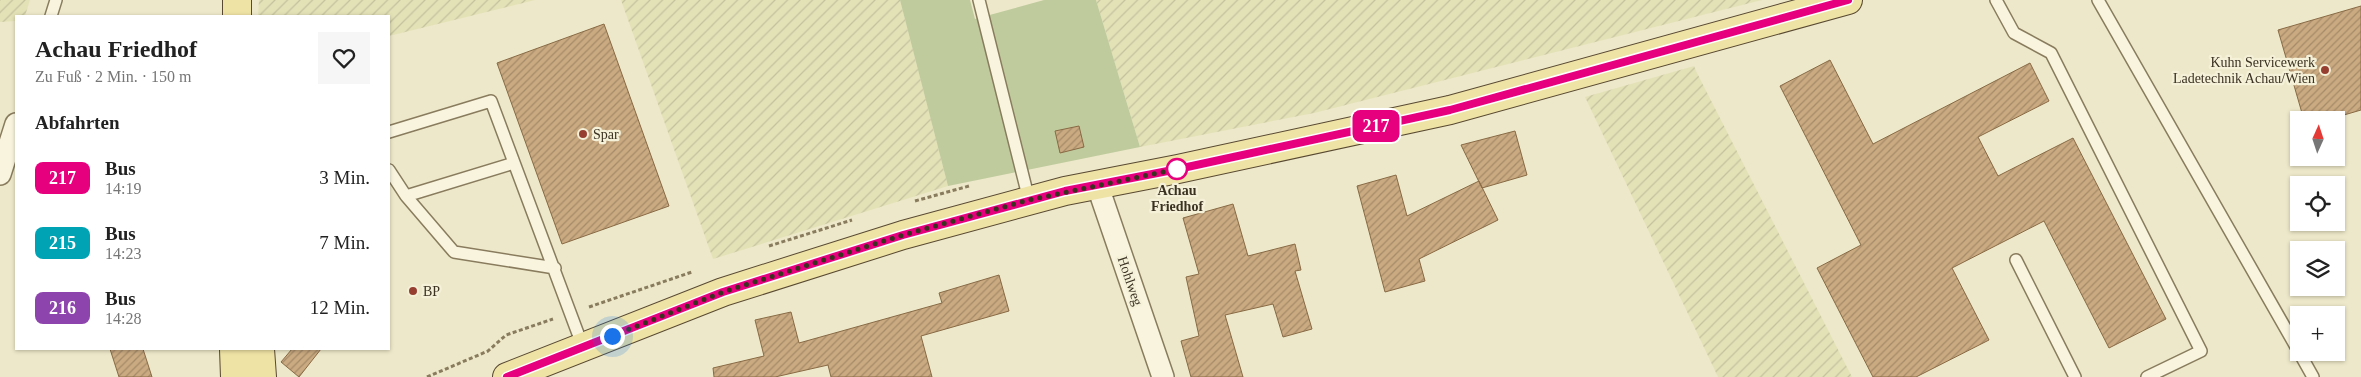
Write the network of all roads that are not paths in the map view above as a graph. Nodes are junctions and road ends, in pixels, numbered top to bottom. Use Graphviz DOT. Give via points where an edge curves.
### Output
graph roads {
  1 [pos="56,0"];
  2 [pos="236,0"];
  3 [pos="979,0"];
  4 [pos="1848,0"];
  5 [pos="1996,0"];
  6 [pos="2098,0"];
  7 [pos="51,15"];
  8 [pos="237,15"];
  9 [pos="15,127"];
  10 [pos="390,132"];
  11 [pos="514,163"];
  12 [pos="390,172"];
  13 [pos="0,174"];
  14 [pos="1097,184"];
  15 [pos="406,196"];
  16 [pos="1029,200"];
  17 [pos="2016,260"];
  18 [pos="555,268"];
  19 [pos="2290,336"];
  20 [pos="583,347"];
  21 [pos="234,350"];
  22 [pos="260,350"];
  23 [pos="2304,361"];
  24 [pos="2153,376"];
  25 [pos="235,377"];
  26 [pos="262,377"];
  27 [pos="507,377"];
  28 [pos="1163,377"];
  29 [pos="2074,377"];
  30 [pos="2313,377"];
  1 -- 7 [label="lane"];
  2 -- 8 [label="main road"];
  3 -- 16 [label="lane"];
  4 -- 14 [label="main road" via="1450,110"];
  5 -- 24 [label="lane" via="2014,34 2051,53 2201,351"];
  6 -- 19 [label="lane"];
  9 -- 13 [label="street"];
  10 -- 11 [label="lane" via="491,101"];
  11 -- 15 [label="lane"];
  11 -- 18 [label="lane"];
  12 -- 15 [label="lane"];
  14 -- 16 [label="main road"];
  14 -- 28 [label="street, Hohlweg"];
  15 -- 18 [label="lane" via="454,252"];
  16 -- 20 [label="main road" via="903,235 723,292"];
  17 -- 29 [label="lane"];
  18 -- 20 [label="lane"];
  20 -- 27 [label="main road"];
  21 -- 25 [label="main road"];
  22 -- 26 [label="main road"];
  23 -- 30 [label="lane"];
}
